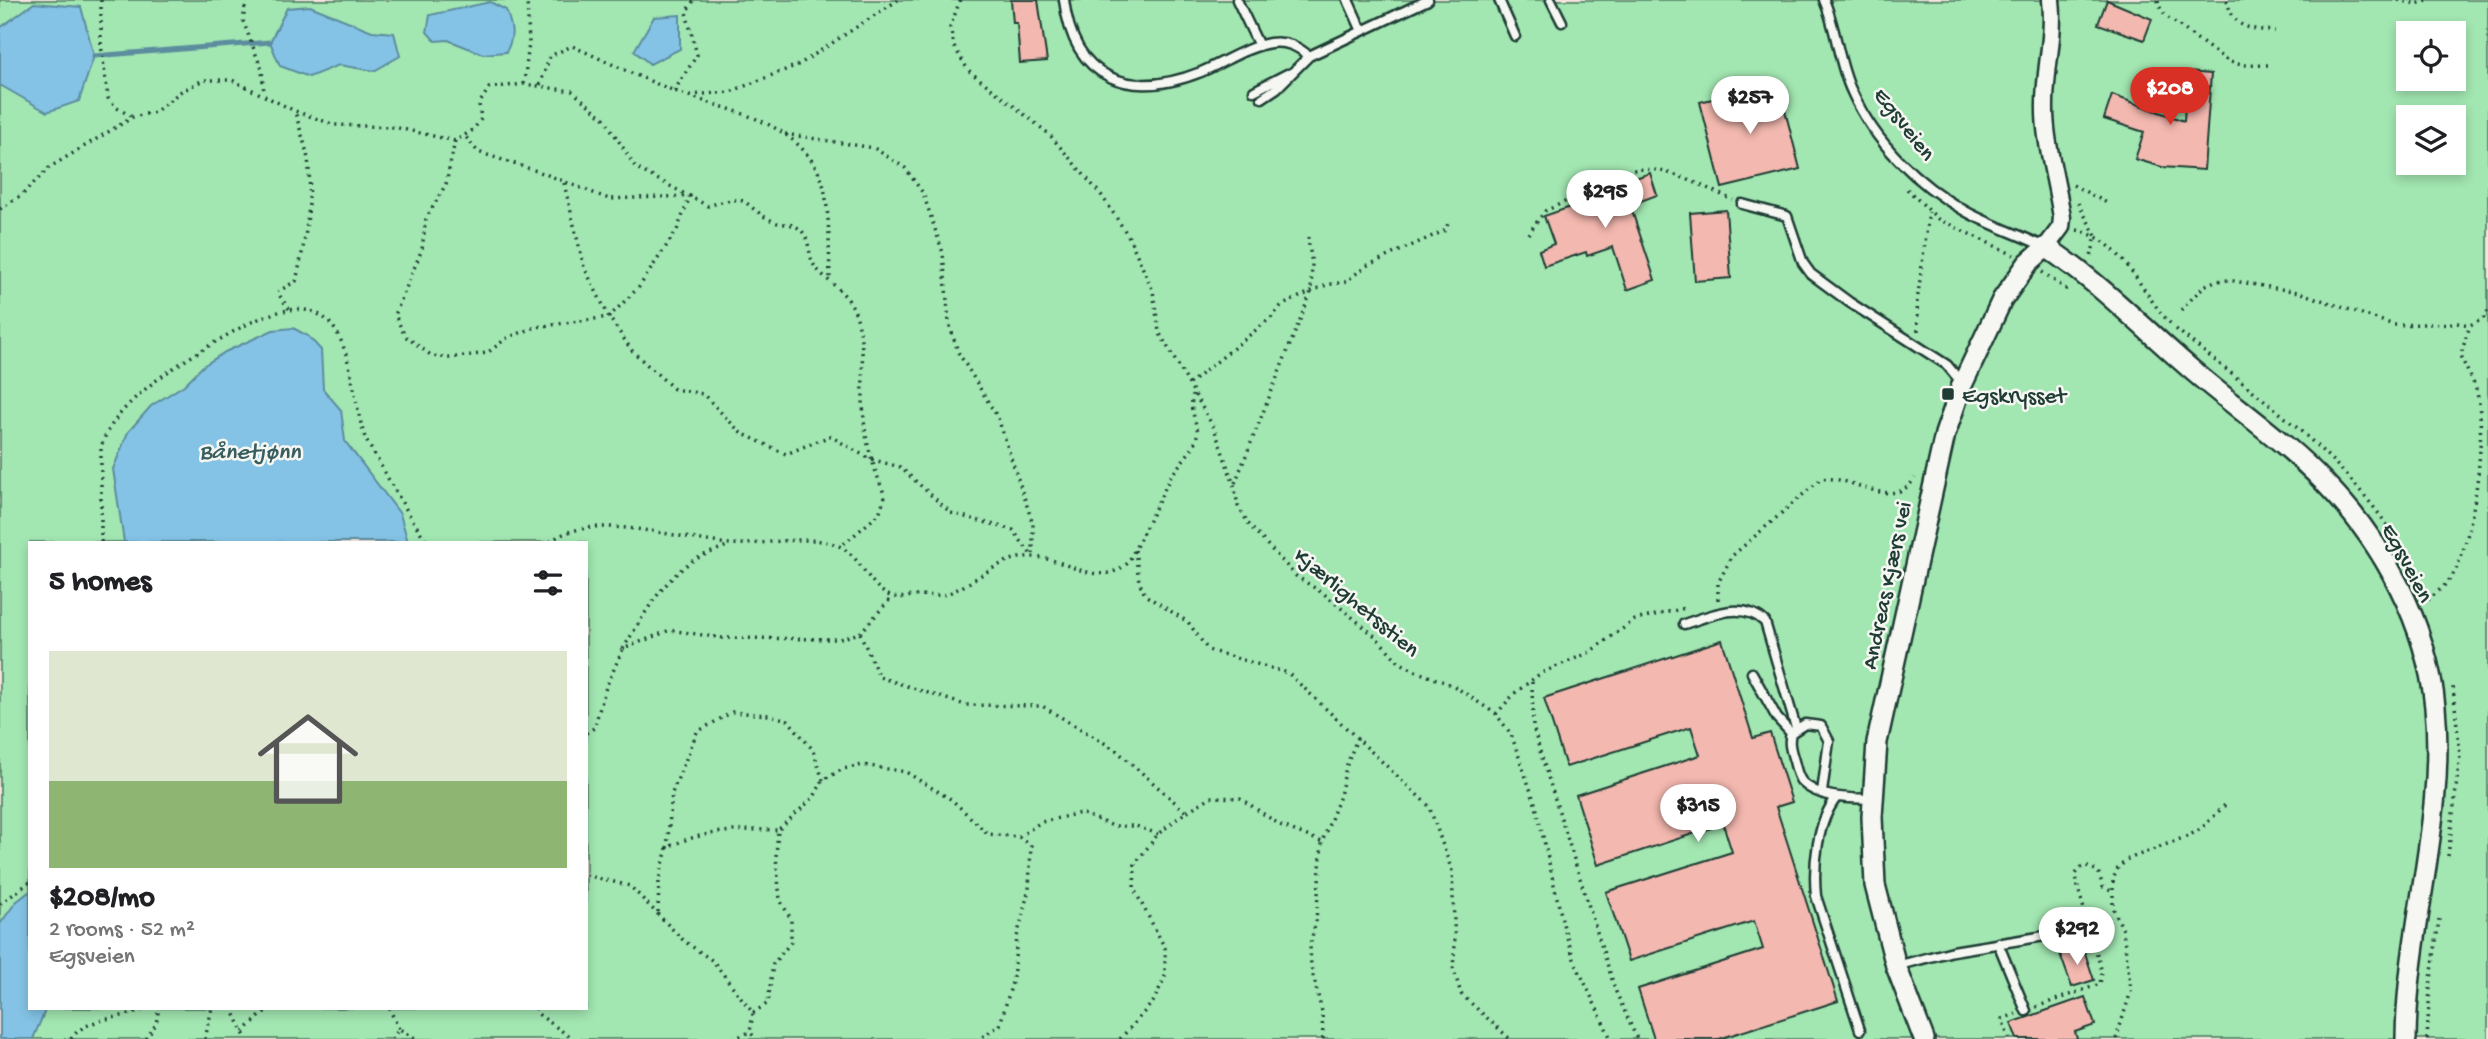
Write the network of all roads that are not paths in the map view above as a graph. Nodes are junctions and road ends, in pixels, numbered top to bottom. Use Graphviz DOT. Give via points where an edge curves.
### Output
graph roads {
  1 [pos="1064,0"];
  2 [pos="1237,0"];
  3 [pos="1348,0"];
  4 [pos="1428,0"];
  5 [pos="1499,0"];
  6 [pos="1551,0"];
  7 [pos="1824,0"];
  8 [pos="2051,0"];
  9 [pos="1562,22"];
  10 [pos="1362,31"];
  11 [pos="1515,36"];
  12 [pos="1259,46"];
  13 [pos="1309,56"];
  14 [pos="1290,73"];
  15 [pos="1254,91"];
  16 [pos="1262,98"];
  17 [pos="1742,204"];
  18 [pos="2046,247"];
  19 [pos="1962,385"];
  20 [pos="1684,624"];
  21 [pos="1752,673"];
  22 [pos="1793,730"];
  23 [pos="1822,792"];
  24 [pos="1837,797"];
  25 [pos="1872,799"];
  26 [pos="2063,933"];
  27 [pos="1998,943"];
  28 [pos="1896,966"];
  29 [pos="2026,1010"];
  30 [pos="1860,1030"];
  31 [pos="1924,1039"];
  32 [pos="2406,1039"];
  1 -- 12 [label="lane" via="1072,38 1086,59 1106,75 1133,83 1177,81"];
  2 -- 12 [label="lane"];
  3 -- 10 [label="lane"];
  4 -- 10 [label="lane"];
  5 -- 11 [label="lane"];
  6 -- 9 [label="lane"];
  7 -- 18 [label="lane, Egsveien" via="1851,91 1891,151 1920,181 1966,211"];
  8 -- 18 [label="street" via="2045,103 2061,228"];
  10 -- 13 [label="lane"];
  12 -- 13 [label="lane" via="1295,44"];
  13 -- 14 [label="lane"];
  14 -- 15 [label="lane"];
  14 -- 16 [label="lane"];
  17 -- 19 [label="lane" via="1787,216 1811,274 1947,365"];
  18 -- 19 [label="street, Andreas Kjærs vei" via="2014,279"];
  18 -- 32 [label="street, Egsveien" via="2074,266 2326,483 2362,526 2394,576 2422,643 2435,707 2436,768"];
  19 -- 25 [label="street, Andreas Kjærs vei" via="1936,465 1882,715"];
  20 -- 22 [label="lane" via="1722,612 1759,616 1768,625"];
  21 -- 22 [label="lane" via="1777,718"];
  22 -- 23 [label="lane" via="1790,748 1799,776"];
  22 -- 23 [label="lane" via="1813,723 1826,734 1829,746"];
  23 -- 24 [label="lane"];
  24 -- 25 [label="lane"];
  24 -- 30 [label="lane" via="1826,811 1822,827 1816,896"];
  25 -- 28 [label="street, Andreas Kjærs vei" via="1875,884"];
  26 -- 27 [label="lane"];
  27 -- 28 [label="lane"];
  27 -- 29 [label="lane"];
  28 -- 31 [label="street, Andreas Kjærs vei"];
}
